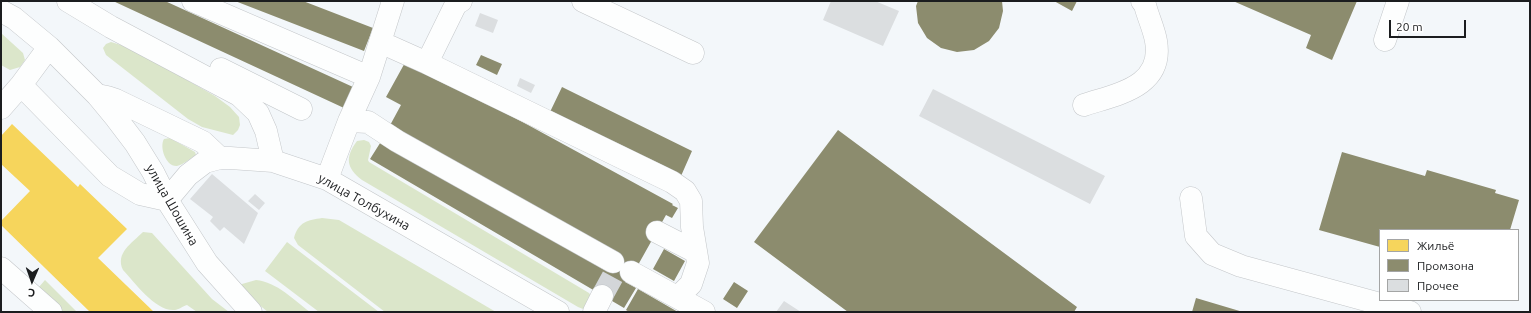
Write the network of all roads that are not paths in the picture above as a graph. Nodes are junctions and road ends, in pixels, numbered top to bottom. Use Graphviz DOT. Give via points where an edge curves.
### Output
graph roads {
  1 [pos="68,1"];
  2 [pos="193,1"];
  3 [pos="392,1"];
  4 [pos="461,1"];
  5 [pos="583,1"];
  6 [pos="1142,1"];
  7 [pos="1398,1"];
  8 [pos="1,11"];
  9 [pos="1385,40"];
  10 [pos="380,42"];
  11 [pos="49,47"];
  12 [pos="693,53"];
  13 [pos="427,63"];
  14 [pos="196,72"];
  15 [pos="369,77"];
  16 [pos="21,85"];
  17 [pos="97,95"];
  18 [pos="1084,105"];
  19 [pos="1,108"];
  20 [pos="301,109"];
  21 [pos="349,120"];
  22 [pos="220,158"];
  23 [pos="273,161"];
  24 [pos="327,179"];
  25 [pos="1191,198"];
  26 [pos="167,200"];
  27 [pos="657,232"];
  28 [pos="696,252"];
  29 [pos="1,268"];
  30 [pos="678,297"];
  31 [pos="51,312"];
  32 [pos="251,312"];
  33 [pos="558,312"];
  34 [pos="704,312"];
  35 [pos="1410,312"];
  1 -- 14 [label="street"];
  2 -- 15 [label="street"];
  3 -- 10 [label="street"];
  4 -- 13 [label="street" via="456,4"];
  5 -- 12 [label="street"];
  6 -- 18 [label="street" via="1156,41 1156,63 1146,79 1129,91"];
  7 -- 9 [label="street"];
  8 -- 11 [label="street, улица Шошина" via="14,18"];
  10 -- 13 [label="street"];
  10 -- 15 [label="street"];
  11 -- 16 [label="street"];
  11 -- 17 [label="street, улица Шошина"];
  13 -- 28 [label="street" via="672,182 685,191 691,201"];
  14 -- 20 [label="street" via="210,68 220,69"];
  14 -- 23 [label="street" via="239,95 258,114 266,130"];
  15 -- 21 [label="street"];
  16 -- 19 [label="street"];
  16 -- 26 [label="street" via="110,176 140,194"];
  17 -- 22 [label="street" via="116,100 203,142"];
  17 -- 26 [label="street, улица Шошина" via="135,143 154,172"];
  21 -- 24 [label="street"];
  21 -- 30 [label="street" via="368,122 397,141"];
  22 -- 23 [label="street, улица Толбухина"];
  22 -- 26 [label="street, улица Толбухина" via="198,167"];
  23 -- 24 [label="street, улица Толбухина"];
  24 -- 33 [label="street, улица Толбухина"];
  25 -- 35 [label="street" via="1196,236 1212,254 1241,266"];
  26 -- 32 [label="street, улица Шошина" via="206,263"];
  27 -- 28 [label="street"];
  28 -- 30 [label="street" via="698,263 691,284"];
  29 -- 31 [label="street"];
  30 -- 34 [label="street"];
}
